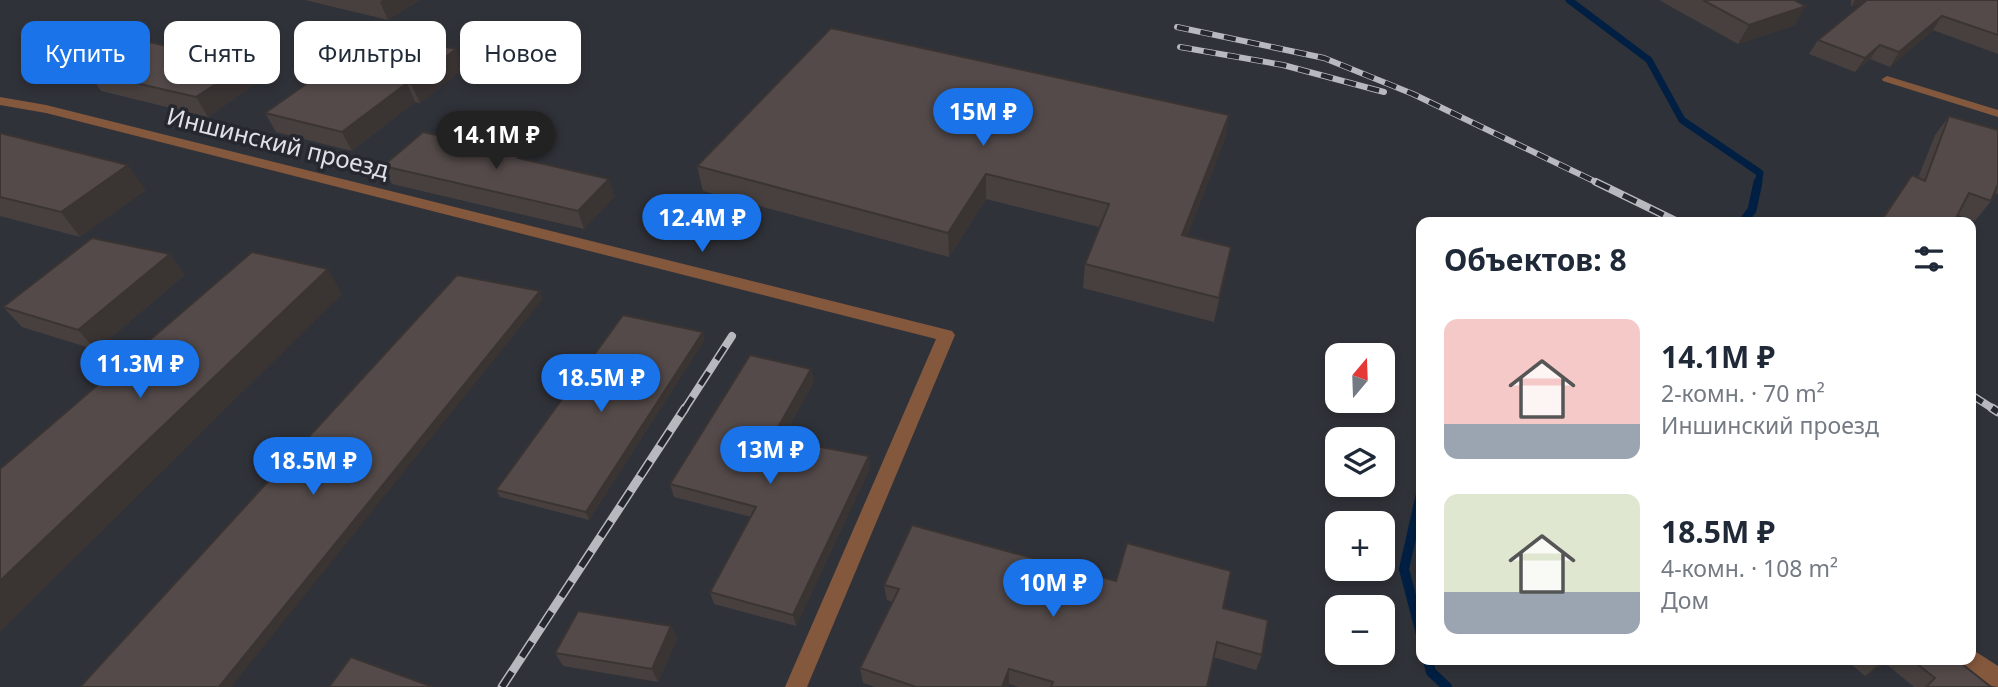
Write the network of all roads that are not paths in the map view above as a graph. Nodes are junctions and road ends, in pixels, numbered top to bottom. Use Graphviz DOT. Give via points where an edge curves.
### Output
graph roads {
  1 [pos="1887,79"];
  2 [pos="0,101"];
  3 [pos="1998,114"];
  4 [pos="1976,662"];
  5 [pos="1998,679"];
  6 [pos="796,687"];
  1 -- 3 [label="lane"];
  2 -- 6 [label="street, Иншинский проезд" via="946,335"];
  4 -- 5 [label="street"];
}
